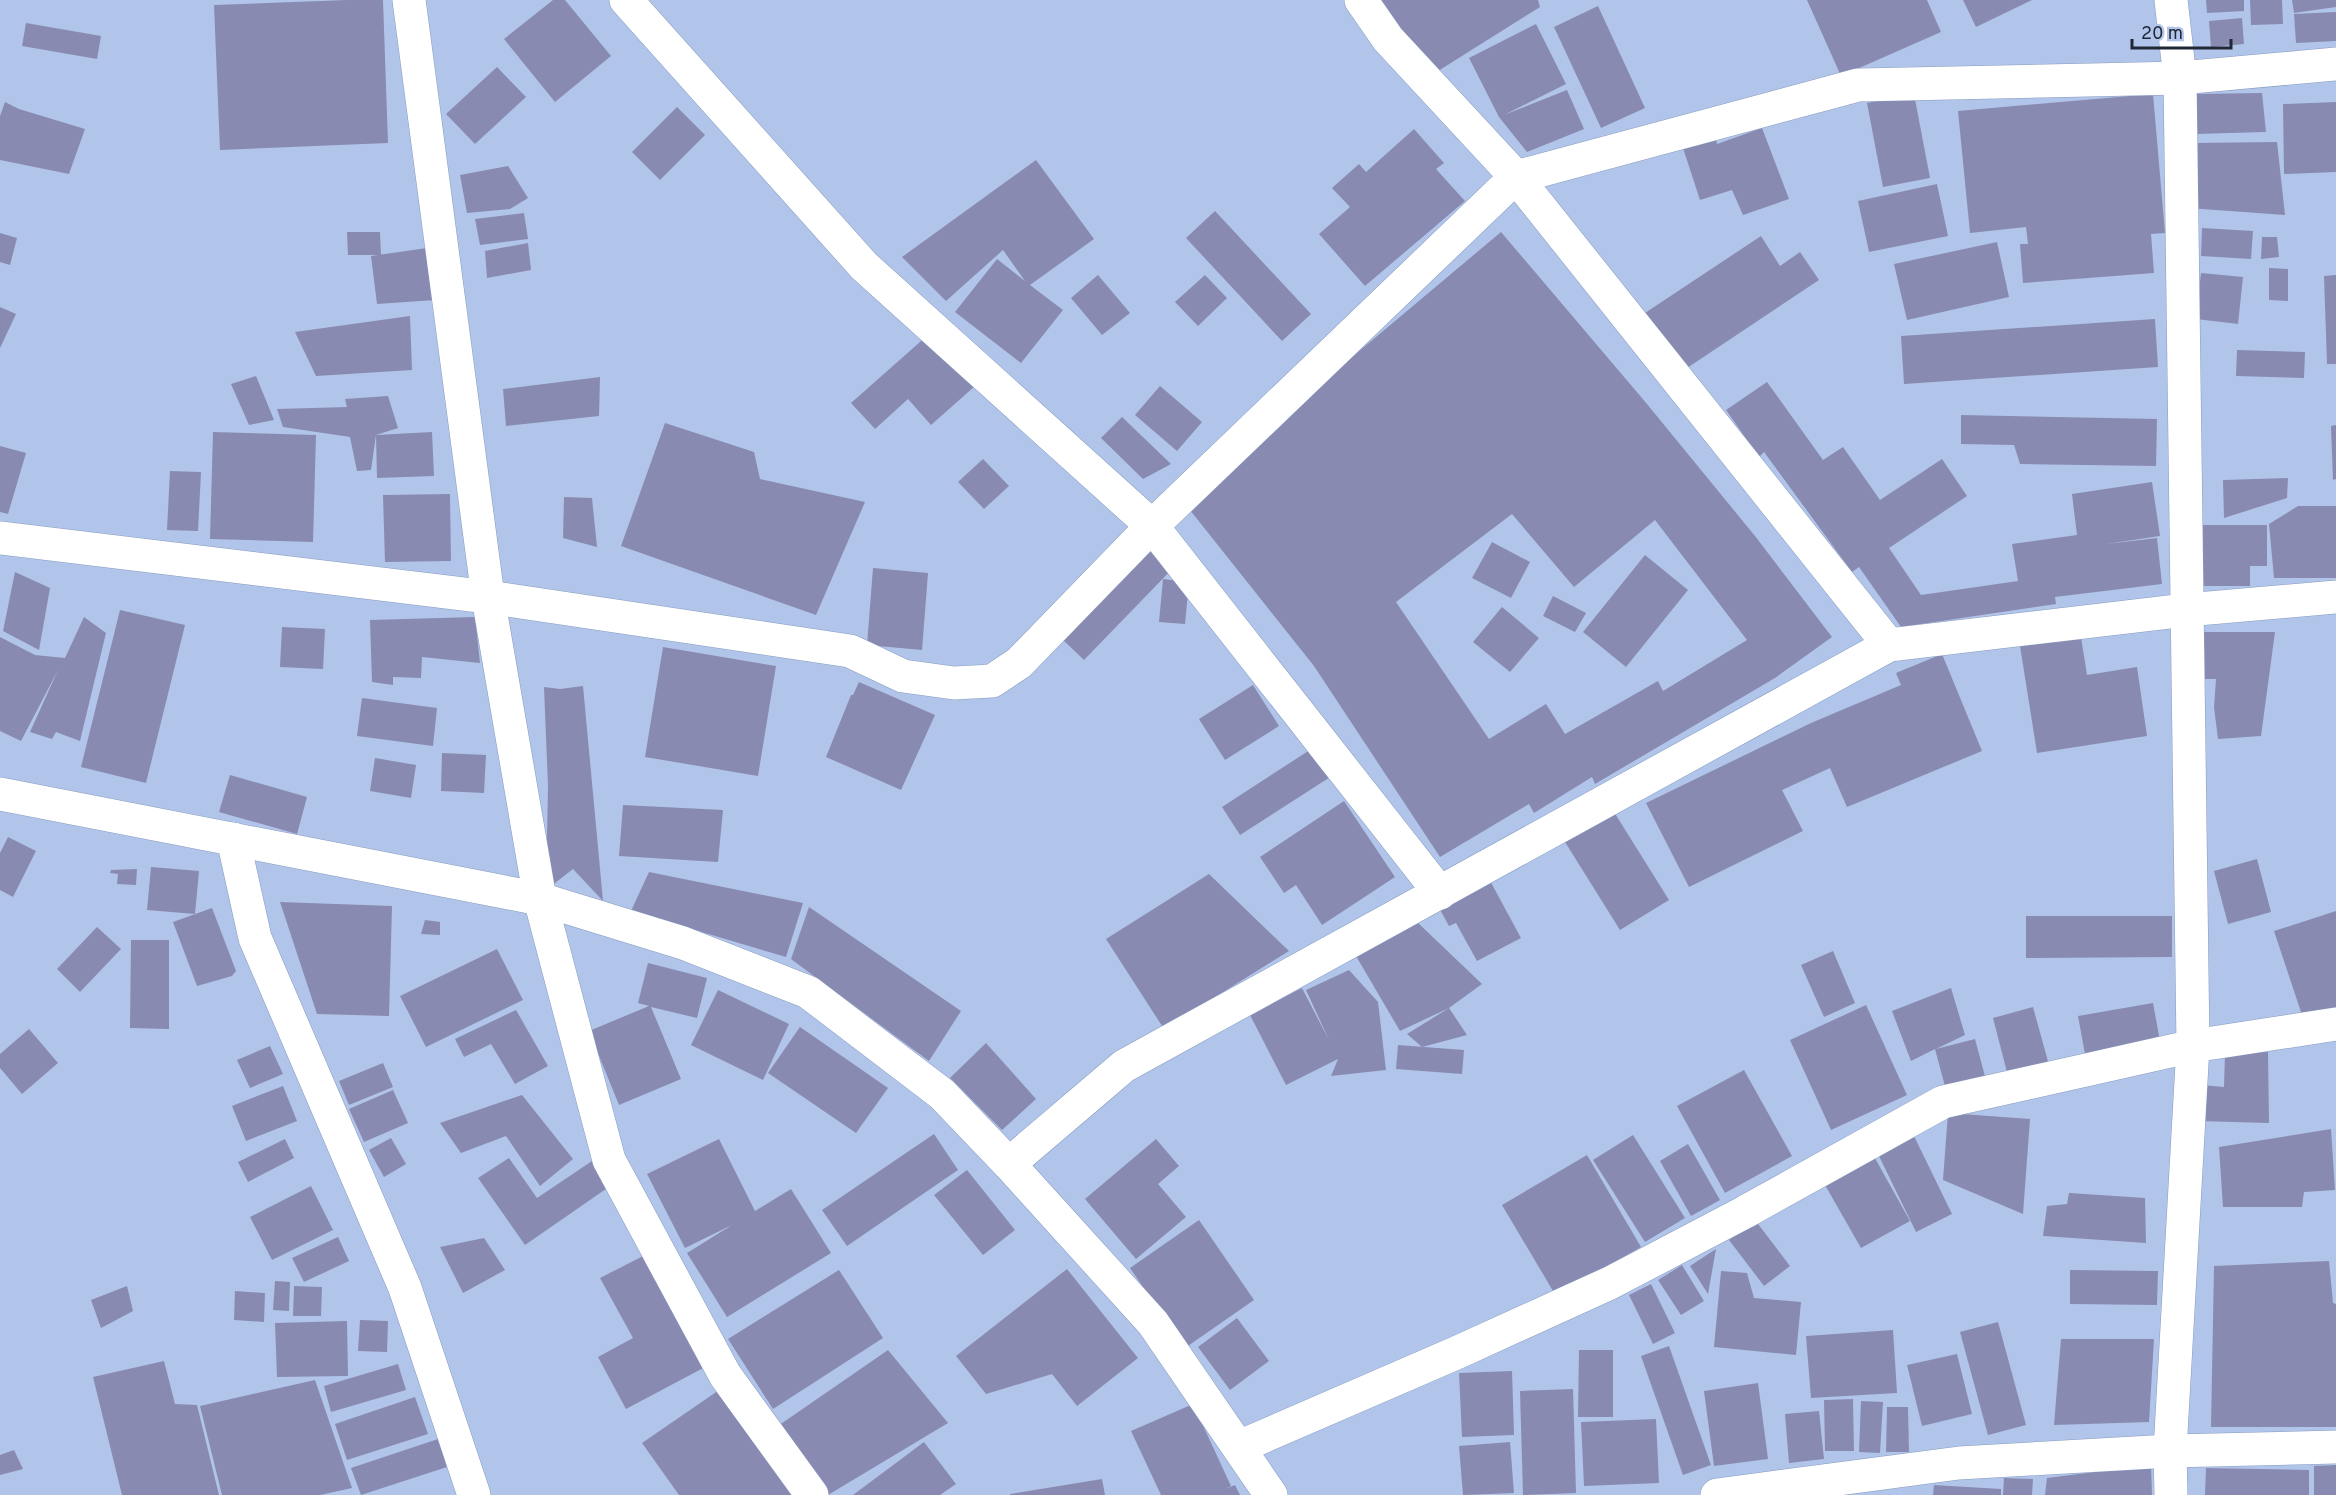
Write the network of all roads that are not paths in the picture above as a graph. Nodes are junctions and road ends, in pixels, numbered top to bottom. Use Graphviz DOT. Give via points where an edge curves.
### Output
graph roads {
  1 [pos="409,0"];
  2 [pos="626,0"];
  3 [pos="1360,0"];
  4 [pos="2171,0"];
  5 [pos="2336,64"];
  6 [pos="2180,78"];
  7 [pos="1516,177"];
  8 [pos="1152,526"];
  9 [pos="0,538"];
  10 [pos="488,597"];
  11 [pos="2336,597"];
  12 [pos="2186,610"];
  13 [pos="1889,645"];
  14 [pos="0,794"];
  15 [pos="233,839"];
  16 [pos="1440,893"];
  17 [pos="540,899"];
  18 [pos="2336,1024"];
  19 [pos="2193,1046"];
  20 [pos="1009,1164"];
  21 [pos="1239,1447"];
  22 [pos="2336,1447"];
  23 [pos="2170,1451"];
  24 [pos="474,1495"];
  25 [pos="812,1495"];
  26 [pos="1271,1495"];
  27 [pos="1717,1495"];
  28 [pos="2171,1495"];
  1 -- 10 [label="street"];
  2 -- 8 [label="street" via="864,266"];
  3 -- 7 [label="street" via="1388,39"];
  4 -- 6 [label="street"];
  5 -- 6 [label="street"];
  6 -- 7 [label="street" via="1858,85"];
  6 -- 12 [label="street"];
  7 -- 8 [label="street"];
  7 -- 13 [label="street"];
  8 -- 10 [label="street" via="1019,663 992,681 954,683 903,676 850,651"];
  8 -- 16 [label="street"];
  9 -- 10 [label="street"];
  10 -- 17 [label="street"];
  11 -- 12 [label="street"];
  12 -- 13 [label="street"];
  12 -- 19 [label="street"];
  13 -- 16 [label="street"];
  14 -- 15 [label="street"];
  15 -- 17 [label="street"];
  15 -- 24 [label="street" via="255,938 405,1288"];
  16 -- 20 [label="street" via="1124,1066"];
  17 -- 20 [label="street" via="683,943 808,992 942,1094"];
  17 -- 25 [label="street" via="609,1160 725,1375"];
  18 -- 19 [label="street"];
  19 -- 21 [label="street" via="1943,1102 1610,1283"];
  19 -- 23 [label="street"];
  20 -- 21 [label="street" via="1153,1323"];
  21 -- 26 [label="street"];
  22 -- 23 [label="street"];
  23 -- 27 [label="street" via="1959,1463"];
  23 -- 28 [label="street"];
}
